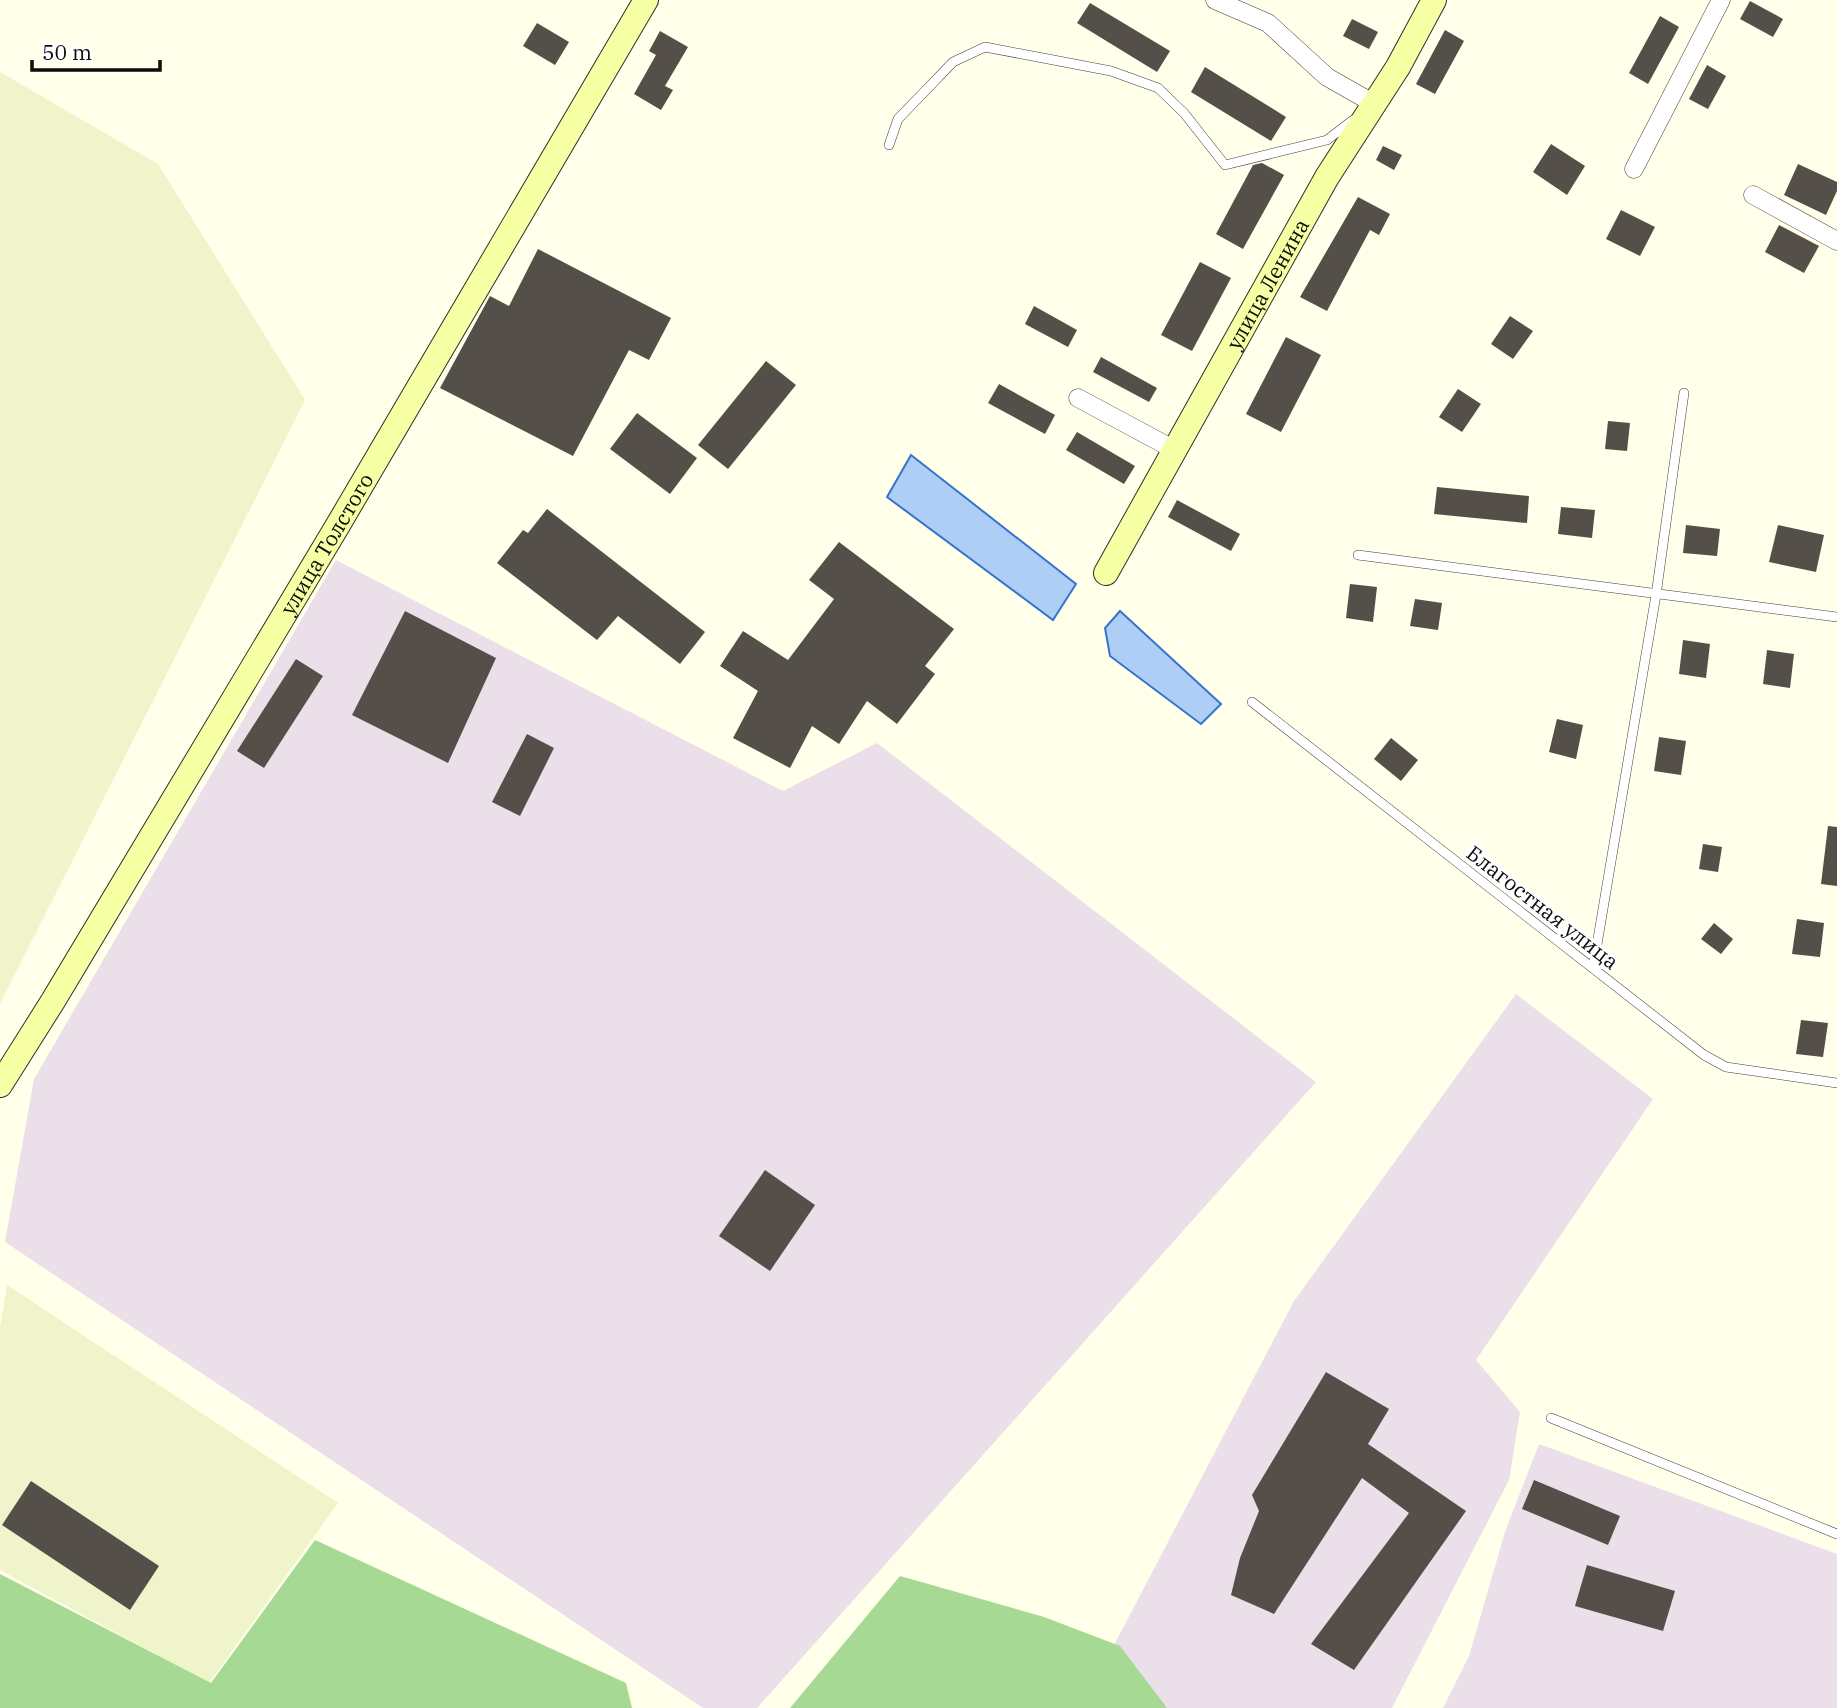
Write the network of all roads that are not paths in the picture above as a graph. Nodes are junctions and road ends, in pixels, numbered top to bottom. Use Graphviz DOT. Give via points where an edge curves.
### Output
graph roads {
  1 [pos="646,0"];
  2 [pos="1216,0"];
  3 [pos="1434,0"];
  4 [pos="1721,0"];
  5 [pos="1373,103"];
  6 [pos="889,145"];
  7 [pos="1634,169"];
  8 [pos="1753,195"];
  9 [pos="1837,241"];
  10 [pos="1684,393"];
  11 [pos="1078,398"];
  12 [pos="1174,449"];
  13 [pos="1358,555"];
  14 [pos="1107,573"];
  15 [pos="1656,594"];
  16 [pos="1837,617"];
  17 [pos="1252,702"];
  18 [pos="1593,968"];
  19 [pos="1837,1083"];
  20 [pos="0,1085"];
  21 [pos="1551,1418"];
  22 [pos="1837,1534"];
  1 -- 20 [label="street, улица Толстого" via="331,537"];
  2 -- 5 [label="street" via="1268,23 1327,77"];
  3 -- 5 [label="street, улица Ленина"];
  4 -- 7 [label="street"];
  5 -- 6 [label="lane" via="1327,140 1225,165 1158,88 1111,71 985,47 953,62 898,119"];
  5 -- 12 [label="street, улица Ленина"];
  8 -- 9 [label="street"];
  10 -- 15 [label="lane"];
  11 -- 12 [label="street"];
  12 -- 14 [label="street, улица Ленина"];
  13 -- 15 [label="lane"];
  15 -- 16 [label="lane"];
  15 -- 18 [label="lane"];
  17 -- 18 [label="lane, Благостная улица"];
  18 -- 19 [label="lane, Благостная улица" via="1704,1055 1726,1067"];
  21 -- 22 [label="lane"];
}
